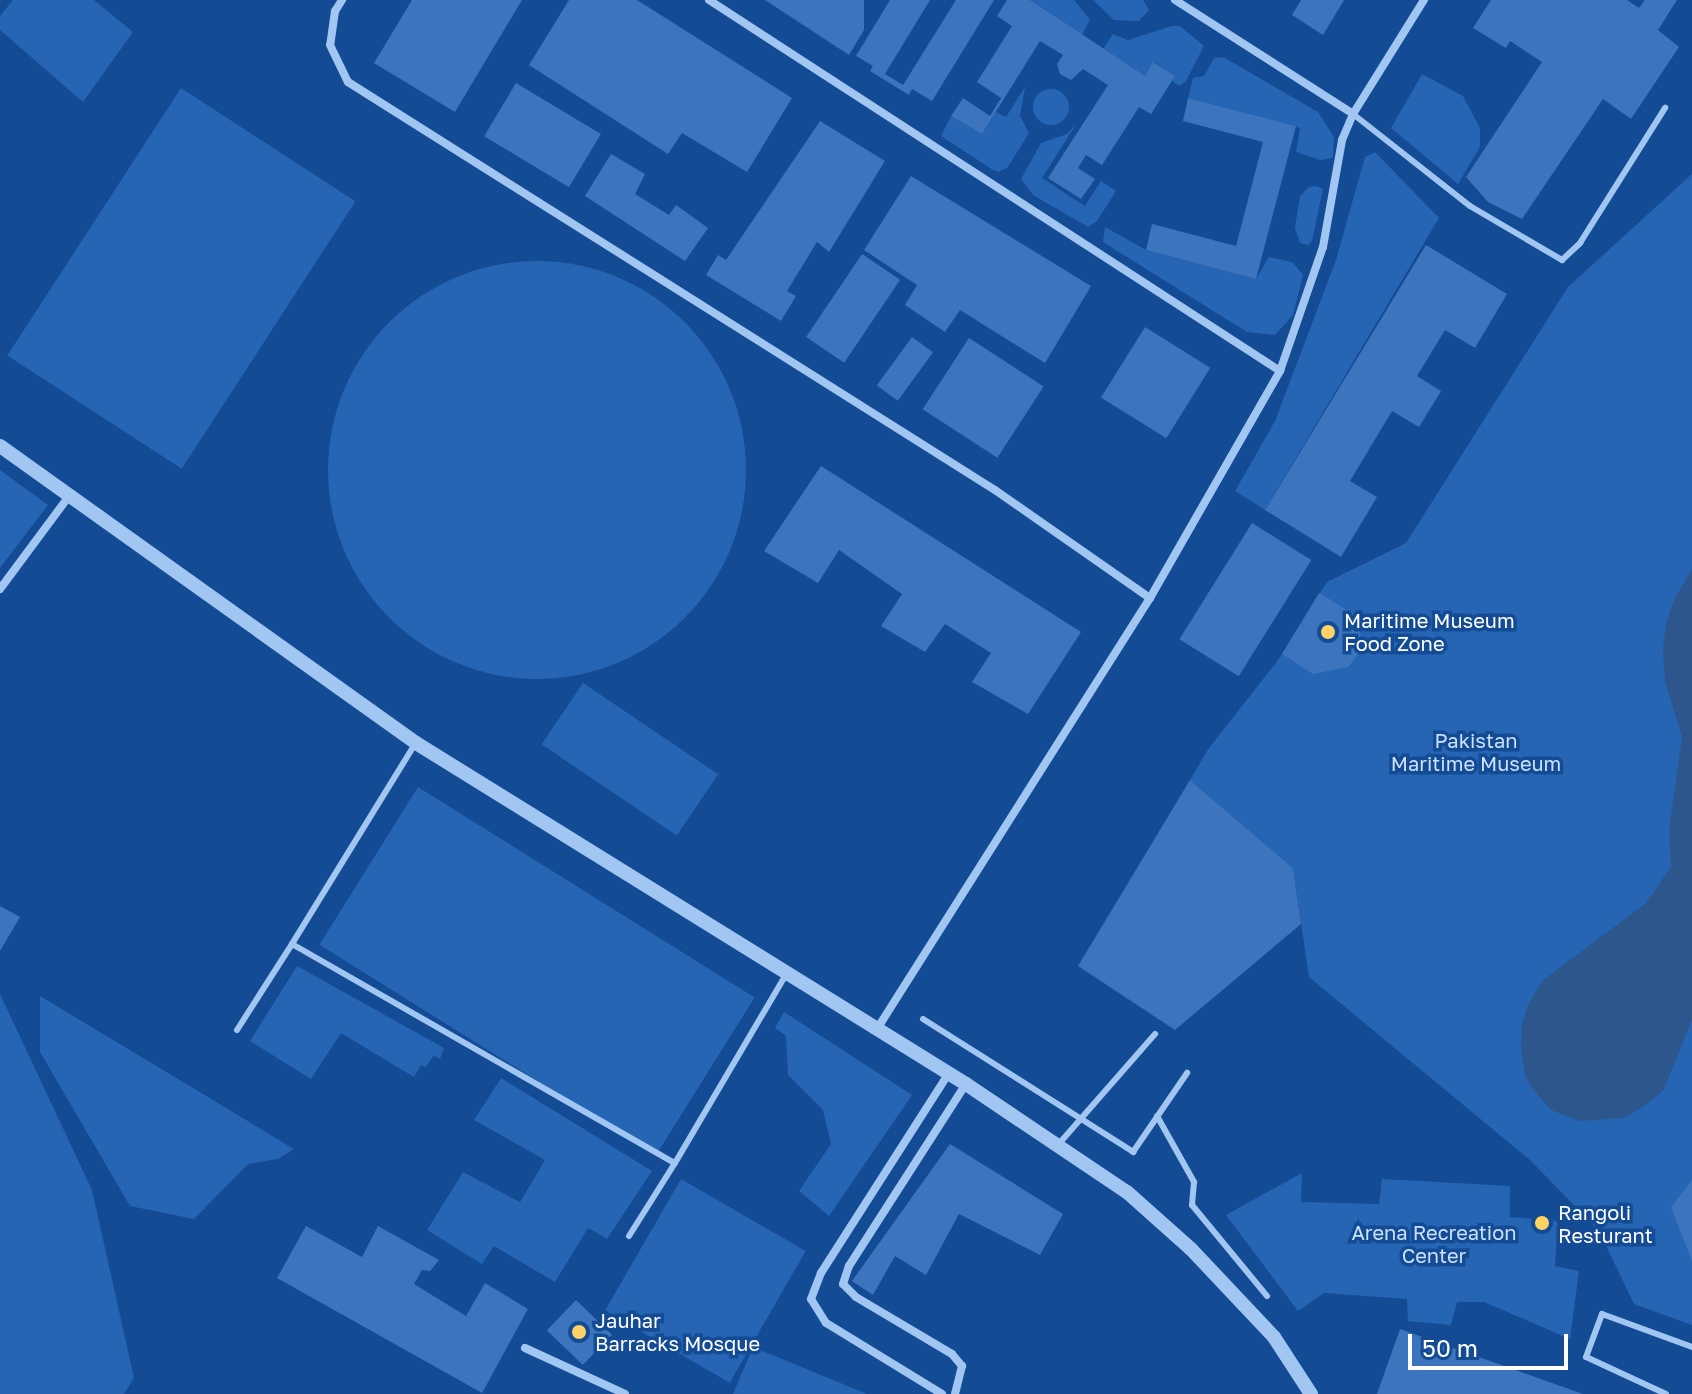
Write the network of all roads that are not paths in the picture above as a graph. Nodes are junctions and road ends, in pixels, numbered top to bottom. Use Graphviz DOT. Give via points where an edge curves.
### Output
graph roads {
  1 [pos="342,0"];
  2 [pos="709,0"];
  3 [pos="1175,0"];
  4 [pos="1424,0"];
  5 [pos="1665,108"];
  6 [pos="1353,114"];
  7 [pos="1280,371"];
  8 [pos="0,446"];
  9 [pos="69,496"];
  10 [pos="0,589"];
  11 [pos="1150,598"];
  12 [pos="416,743"];
  13 [pos="292,944"];
  14 [pos="787,973"];
  15 [pos="923,1019"];
  16 [pos="877,1029"];
  17 [pos="237,1030"];
  18 [pos="1155,1034"];
  19 [pos="949,1073"];
  20 [pos="1187,1073"];
  21 [pos="966,1084"];
  22 [pos="1157,1116"];
  23 [pos="1082,1117"];
  24 [pos="1057,1146"];
  25 [pos="675,1163"];
  26 [pos="629,1236"];
  27 [pos="1267,1296"];
  28 [pos="1692,1347"];
  29 [pos="525,1348"];
  30 [pos="625,1394"];
  31 [pos="942,1394"];
  32 [pos="955,1394"];
  33 [pos="1311,1394"];
  34 [pos="1666,1394"];
  1 -- 11 [label="street" via="330,45 348,82 995,490"];
  2 -- 7 [label="street"];
  3 -- 6 [label="street"];
  4 -- 6 [label="street"];
  5 -- 6 [label="lane" via="1580,243 1562,260 1470,206"];
  6 -- 7 [label="street" via="1342,140 1323,247"];
  7 -- 11 [label="street"];
  8 -- 9 [label="street"];
  9 -- 10 [label="street"];
  9 -- 12 [label="street"];
  11 -- 16 [label="street"];
  12 -- 13 [label="lane"];
  12 -- 14 [label="street"];
  13 -- 17 [label="lane"];
  13 -- 25 [label="lane"];
  14 -- 16 [label="street"];
  14 -- 25 [label="lane"];
  15 -- 23 [label="lane"];
  16 -- 19 [label="street"];
  18 -- 23 [label="lane"];
  19 -- 21 [label="street"];
  19 -- 31 [label="street" via="821,1273 811,1299 826,1323"];
  20 -- 22 [label="lane"];
  21 -- 24 [label="street"];
  21 -- 32 [label="street" via="849,1266 843,1284 952,1354 962,1366"];
  22 -- 23 [label="lane" via="1133,1152"];
  22 -- 27 [label="lane" via="1194,1182 1192,1205"];
  23 -- 24 [label="lane"];
  24 -- 33 [label="street" via="1127,1192 1191,1249 1274,1337"];
  25 -- 26 [label="lane"];
  28 -- 34 [label="lane" via="1602,1314 1586,1357"];
  29 -- 30 [label="street"];
}
